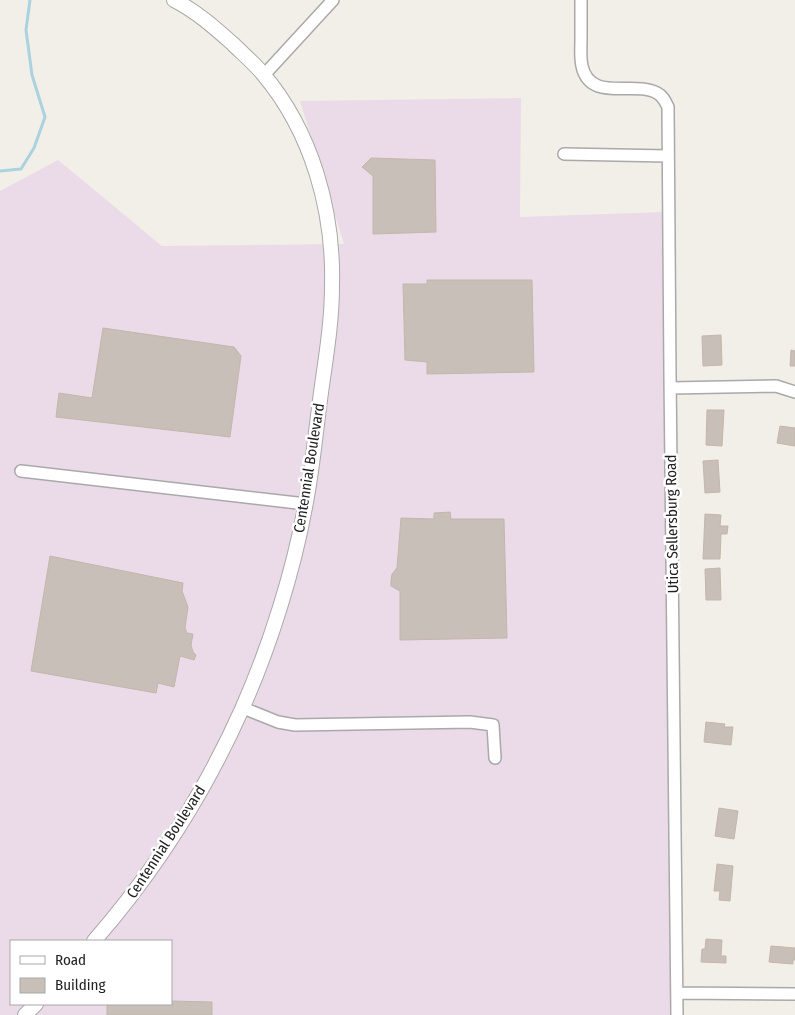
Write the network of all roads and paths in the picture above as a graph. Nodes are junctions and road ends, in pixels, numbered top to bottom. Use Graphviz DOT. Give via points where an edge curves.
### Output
graph roads {
  1 [pos="174,0"];
  2 [pos="333,0"];
  3 [pos="581,0"];
  4 [pos="264,75"];
  5 [pos="564,154"];
  6 [pos="668,156"];
  7 [pos="670,388"];
  8 [pos="795,392"];
  9 [pos="21,471"];
  10 [pos="306,504"];
  11 [pos="243,708"];
  12 [pos="495,758"];
  13 [pos="95,940"];
  14 [pos="677,993"];
  15 [pos="795,994"];
  16 [pos="35,1005"];
  17 [pos="25,1015"];
  18 [pos="677,1015"];
  1 -- 4 [label="street, Centennial Boulevard" via="216,28"];
  2 -- 4 [label="street"];
  3 -- 6 [label="street, Utica Sellersburg Road" via="582,68 596,86 646,89 664,99 668,108"];
  4 -- 10 [label="street, Centennial Boulevard" via="306,144 322,194 332,250 331,312"];
  5 -- 6 [label="street"];
  6 -- 7 [label="street, Utica Sellersburg Road"];
  7 -- 8 [label="street" via="776,386"];
  7 -- 14 [label="street, Utica Sellersburg Road"];
  9 -- 10 [label="street"];
  10 -- 11 [label="street, Centennial Boulevard" via="283,597"];
  11 -- 12 [label="street" via="295,725 470,722 492,725"];
  11 -- 13 [label="street, Centennial Boulevard" via="184,820 129,900"];
  14 -- 15 [label="street"];
  14 -- 18 [label="street, Utica Sellersburg Road"];
  16 -- 17 [label="street"];
}
